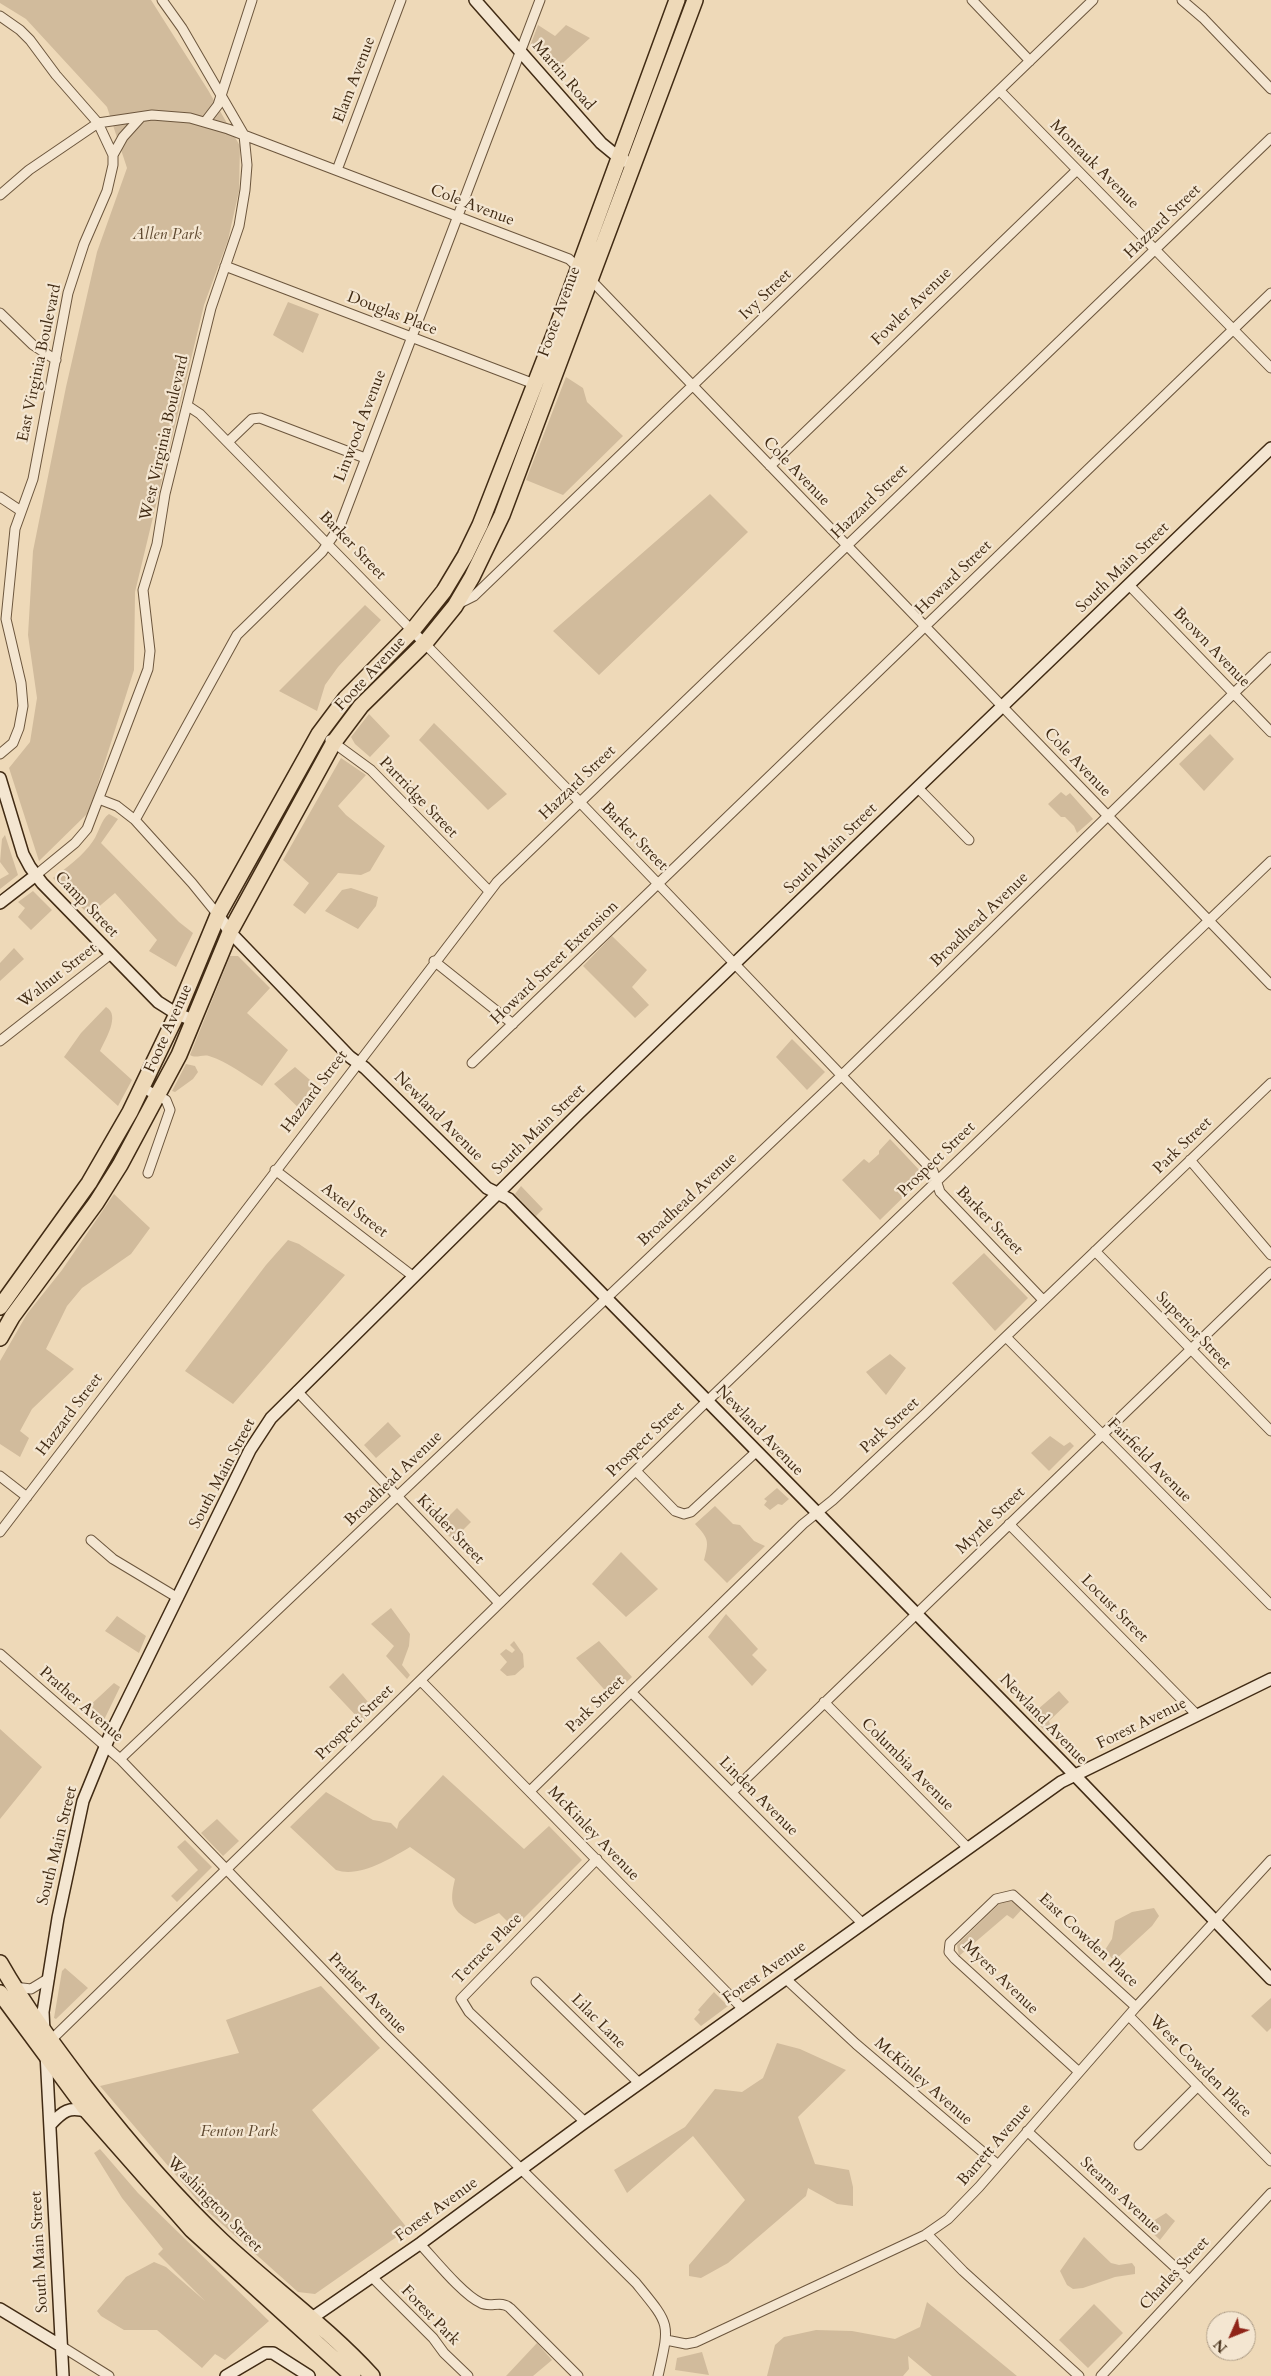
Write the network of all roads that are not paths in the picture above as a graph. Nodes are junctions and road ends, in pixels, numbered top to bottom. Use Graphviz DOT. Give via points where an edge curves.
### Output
graph roads {
  1 [pos="162,0"];
  2 [pos="252,0"];
  3 [pos="401,0"];
  4 [pos="475,0"];
  5 [pos="540,0"];
  6 [pos="677,0"];
  7 [pos="695,0"];
  8 [pos="972,0"];
  9 [pos="1094,0"];
  10 [pos="1182,0"];
  11 [pos="0,16"];
  12 [pos="520,52"];
  13 [pos="1030,61"];
  14 [pos="1271,89"];
  15 [pos="1000,91"];
  16 [pos="222,95"];
  17 [pos="142,117"];
  18 [pos="205,122"];
  19 [pos="98,124"];
  20 [pos="244,136"];
  21 [pos="1271,138"];
  22 [pos="113,155"];
  23 [pos="618,157"];
  24 [pos="633,165"];
  25 [pos="336,170"];
  26 [pos="1077,170"];
  27 [pos="0,195"];
  28 [pos="458,216"];
  29 [pos="1155,250"];
  30 [pos="225,266"];
  31 [pos="578,268"];
  32 [pos="590,279"];
  33 [pos="1271,293"];
  34 [pos="0,313"];
  35 [pos="1233,329"];
  36 [pos="411,338"];
  37 [pos="56,360"];
  38 [pos="1271,368"];
  39 [pos="534,384"];
  40 [pos="692,386"];
  41 [pos="549,390"];
  42 [pos="188,406"];
  43 [pos="228,442"];
  44 [pos="1271,448"];
  45 [pos="365,458"];
  46 [pos="770,466"];
  47 [pos="0,497"];
  48 [pos="21,511"];
  49 [pos="328,544"];
  50 [pos="846,546"];
  51 [pos="1129,585"];
  52 [pos="455,606"];
  53 [pos="925,627"];
  54 [pos="412,631"];
  55 [pos="425,643"];
  56 [pos="1271,658"];
  57 [pos="1234,694"];
  58 [pos="1002,707"];
  59 [pos="1271,732"];
  60 [pos="319,734"];
  61 [pos="334,742"];
  62 [pos="1,753"];
  63 [pos="0,778"];
  64 [pos="918,788"];
  65 [pos="99,799"];
  66 [pos="580,802"];
  67 [pos="1108,818"];
  68 [pos="135,820"];
  69 [pos="969,840"];
  70 [pos="1271,861"];
  71 [pos="36,875"];
  72 [pos="658,884"];
  73 [pos="489,891"];
  74 [pos="0,903"];
  75 [pos="218,915"];
  76 [pos="1208,920"];
  77 [pos="230,932"];
  78 [pos="111,954"];
  79 [pos="434,962"];
  80 [pos="735,965"];
  81 [pos="1271,985"];
  82 [pos="177,1014"];
  83 [pos="194,1020"];
  84 [pos="513,1024"];
  85 [pos="0,1041"];
  86 [pos="357,1062"];
  87 [pos="472,1063"];
  88 [pos="841,1076"];
  89 [pos="1271,1083"];
  90 [pos="143,1088"];
  91 [pos="158,1095"];
  92 [pos="1190,1160"];
  93 [pos="275,1170"];
  94 [pos="148,1173"];
  95 [pos="936,1181"];
  96 [pos="497,1194"];
  97 [pos="1095,1251"];
  98 [pos="1271,1255"];
  99 [pos="1271,1272"];
  100 [pos="414,1277"];
  101 [pos="605,1299"];
  102 [pos="1043,1300"];
  103 [pos="0,1307"];
  104 [pos="1006,1337"];
  105 [pos="0,1338"];
  106 [pos="1190,1349"];
  107 [pos="298,1391"];
  108 [pos="708,1401"];
  109 [pos="1271,1431"];
  110 [pos="1102,1434"];
  111 [pos="756,1452"];
  112 [pos="636,1471"];
  113 [pos="0,1476"];
  114 [pos="27,1497"];
  115 [pos="398,1497"];
  116 [pos="816,1514"];
  117 [pos="1009,1524"];
  118 [pos="0,1532"];
  119 [pos="91,1540"];
  120 [pos="178,1598"];
  121 [pos="499,1604"];
  122 [pos="1271,1605"];
  123 [pos="916,1614"];
  124 [pos="0,1654"];
  125 [pos="1271,1679"];
  126 [pos="421,1681"];
  127 [pos="631,1692"];
  128 [pos="824,1702"];
  129 [pos="1197,1715"];
  130 [pos="106,1746"];
  131 [pos="120,1759"];
  132 [pos="1074,1776"];
  133 [pos="530,1790"];
  134 [pos="732,1792"];
  135 [pos="968,1848"];
  136 [pos="597,1859"];
  137 [pos="1271,1860"];
  138 [pos="226,1868"];
  139 [pos="1018,1898"];
  140 [pos="1214,1921"];
  141 [pos="863,1924"];
  142 [pos="0,1963"];
  143 [pos="49,1978"];
  144 [pos="786,1979"];
  145 [pos="1271,1979"];
  146 [pos="536,1982"];
  147 [pos="7,1990"];
  148 [pos="1136,2007"];
  149 [pos="743,2009"];
  150 [pos="1129,2016"];
  151 [pos="46,2046"];
  152 [pos="1079,2072"];
  153 [pos="639,2083"];
  154 [pos="1198,2086"];
  155 [pos="88,2112"];
  156 [pos="585,2122"];
  157 [pos="50,2125"];
  158 [pos="1027,2132"];
  159 [pos="1139,2145"];
  160 [pos="1271,2161"];
  161 [pos="998,2165"];
  162 [pos="522,2168"];
  163 [pos="1271,2193"];
  164 [pos="927,2234"];
  165 [pos="420,2244"];
  166 [pos="372,2276"];
  167 [pos="1189,2280"];
  168 [pos="0,2308"];
  169 [pos="312,2317"];
  170 [pos="299,2328"];
  171 [pos="666,2340"];
  172 [pos="61,2346"];
  173 [pos="63,2376"];
  174 [pos="109,2376"];
  175 [pos="226,2376"];
  176 [pos="309,2376"];
  177 [pos="354,2376"];
  178 [pos="372,2376"];
  179 [pos="468,2376"];
  180 [pos="578,2376"];
  181 [pos="658,2376"];
  182 [pos="1079,2376"];
  183 [pos="1101,2376"];
  1 -- 16 [label="street, West Virginia Boulevard"];
  2 -- 16 [label="street"];
  3 -- 25 [label="street, Elam Avenue"];
  4 -- 12 [label="street, Martin Road"];
  5 -- 12 [label="street, Linwood Avenue"];
  6 -- 23 [label="highway, Foote Avenue"];
  7 -- 24 [label="highway, Foote Avenue"];
  8 -- 13 [label="street"];
  9 -- 13 [label="street, Ivy Street"];
  10 -- 14 [label="street"];
  11 -- 19 [label="street, East Virginia Boulevard" via="30,40"];
  12 -- 23 [label="street, Martin Road" via="601,143"];
  12 -- 28 [label="street, Linwood Avenue"];
  13 -- 15 [label="street, Ivy Street"];
  15 -- 26 [label="street, Montauk Avenue"];
  15 -- 40 [label="street, Ivy Street"];
  16 -- 18 [label="street"];
  16 -- 20 [label="street, West Virginia Boulevard"];
  17 -- 18 [label="street, Cole Avenue" via="172,116"];
  17 -- 19 [label="street, Cole Avenue"];
  17 -- 22 [label="street" via="126,133"];
  18 -- 20 [label="street, Cole Avenue"];
  19 -- 22 [label="street, East Virginia Boulevard"];
  19 -- 27 [label="street" via="29,170"];
  20 -- 25 [label="street, Cole Avenue"];
  20 -- 30 [label="street, West Virginia Boulevard" via="245,190 239,226"];
  21 -- 29 [label="street, Hazzard Street"];
  22 -- 37 [label="street, East Virginia Boulevard" via="112,178 84,244 68,293"];
  23 -- 24 [label="street, Martin Road"];
  23 -- 31 [label="highway, Foote Avenue"];
  24 -- 32 [label="highway, Foote Avenue"];
  25 -- 28 [label="street, Cole Avenue"];
  26 -- 29 [label="street, Montauk Avenue"];
  26 -- 46 [label="street, Fowler Avenue"];
  28 -- 31 [label="street, Cole Avenue" via="569,259"];
  28 -- 36 [label="street, Linwood Avenue"];
  29 -- 35 [label="street, Montauk Avenue"];
  29 -- 50 [label="street, Hazzard Street"];
  30 -- 36 [label="street, Douglas Place"];
  30 -- 42 [label="street, West Virginia Boulevard" via="211,308"];
  31 -- 32 [label="street, Cole Avenue"];
  31 -- 39 [label="highway, Foote Avenue"];
  32 -- 40 [label="street, Cole Avenue"];
  32 -- 41 [label="highway, Foote Avenue"];
  33 -- 35 [label="street, Howard Street"];
  34 -- 37 [label="street" via="33,346"];
  35 -- 38 [label="street, Montauk Avenue"];
  35 -- 53 [label="street, Howard Street"];
  36 -- 39 [label="street, Douglas Place"];
  36 -- 45 [label="street, Linwood Avenue"];
  37 -- 48 [label="street, East Virginia Boulevard" via="33,478"];
  39 -- 41 [label="street, Douglas Place"];
  39 -- 54 [label="highway, Foote Avenue" via="465,556 444,592"];
  40 -- 46 [label="street, Cole Avenue"];
  40 -- 52 [label="street, Ivy Street" via="474,596"];
  41 -- 52 [label="highway, Foote Avenue" via="502,514"];
  42 -- 43 [label="street, Barker Street" via="197,410"];
  42 -- 65 [label="street, West Virginia Boulevard" via="165,494 154,558 142,590 150,651 148,669"];
  43 -- 45 [label="street" via="252,419 260,418"];
  43 -- 49 [label="street, Barker Street"];
  44 -- 51 [label="street, South Main Street"];
  45 -- 49 [label="street, Linwood Avenue" via="340,526"];
  46 -- 50 [label="street, Cole Avenue"];
  47 -- 48 [label="street"];
  48 -- 62 [label="street, East Virginia Boulevard" via="12,546 6,619 23,706 12,743"];
  49 -- 54 [label="street, Barker Street"];
  49 -- 68 [label="street, Linwood Avenue" via="237,635"];
  50 -- 53 [label="street, Cole Avenue"];
  50 -- 66 [label="street, Hazzard Street"];
  51 -- 57 [label="street, Brown Avenue"];
  51 -- 58 [label="street, South Main Street"];
  52 -- 55 [label="highway, Foote Avenue"];
  53 -- 58 [label="street, Cole Avenue"];
  53 -- 72 [label="street, Howard Street"];
  54 -- 55 [label="street, Barker Street"];
  54 -- 60 [label="highway, Foote Avenue" via="346,698"];
  55 -- 61 [label="highway, Foote Avenue" via="362,706"];
  55 -- 66 [label="street, Barker Street"];
  56 -- 57 [label="street, Broadhead Avenue"];
  57 -- 59 [label="street, Brown Avenue"];
  57 -- 67 [label="street, Broadhead Avenue"];
  58 -- 64 [label="street, South Main Street"];
  58 -- 67 [label="street, Cole Avenue"];
  60 -- 61 [label="street, Partridge Street"];
  60 -- 75 [label="highway, Foote Avenue"];
  61 -- 73 [label="street, Partridge Street" via="371,770"];
  61 -- 77 [label="highway, Foote Avenue"];
  63 -- 71 [label="street, Camp Street" via="23,854"];
  64 -- 69 [label="street"];
  64 -- 80 [label="street, South Main Street"];
  65 -- 68 [label="street" via="117,806"];
  65 -- 71 [label="street, West Virginia Boulevard" via="80,839"];
  66 -- 72 [label="street, Barker Street"];
  66 -- 73 [label="street, Hazzard Street"];
  67 -- 76 [label="street, Cole Avenue"];
  67 -- 88 [label="street, Broadhead Avenue"];
  68 -- 75 [label="street"];
  70 -- 76 [label="street, Prospect Street"];
  71 -- 74 [label="street"];
  71 -- 78 [label="street, Camp Street"];
  72 -- 80 [label="street, Barker Street"];
  72 -- 84 [label="street, Howard Street Extension"];
  73 -- 79 [label="street, Hazzard Street"];
  75 -- 77 [label="street, Newland Avenue"];
  75 -- 82 [label="highway, Foote Avenue"];
  76 -- 81 [label="street, Cole Avenue"];
  76 -- 95 [label="street, Prospect Street"];
  77 -- 83 [label="highway, Foote Avenue"];
  77 -- 86 [label="street, Newland Avenue"];
  78 -- 82 [label="street, Camp Street" via="158,1002"];
  78 -- 85 [label="street, Walnut Street"];
  79 -- 84 [label="street"];
  79 -- 86 [label="street, Hazzard Street"];
  80 -- 88 [label="street, Barker Street"];
  80 -- 96 [label="street, South Main Street"];
  82 -- 83 [label="street, Camp Street"];
  82 -- 90 [label="highway, Foote Avenue"];
  83 -- 91 [label="highway, Foote Avenue"];
  84 -- 87 [label="street, Howard Street Extension"];
  86 -- 93 [label="street, Hazzard Street"];
  86 -- 96 [label="street, Newland Avenue"];
  88 -- 95 [label="street, Barker Street" via="934,1171"];
  88 -- 101 [label="street, Broadhead Avenue"];
  89 -- 92 [label="street, Park Street"];
  90 -- 91 [label="street"];
  90 -- 103 [label="highway, Foote Avenue" via="89,1183"];
  91 -- 94 [label="street" via="169,1103 170,1110"];
  91 -- 105 [label="highway, Foote Avenue" via="101,1196"];
  92 -- 97 [label="street, Park Street"];
  92 -- 98 [label="street"];
  93 -- 100 [label="street, Axtel Street"];
  93 -- 114 [label="street, Hazzard Street"];
  95 -- 102 [label="street, Barker Street" via="940,1192"];
  95 -- 108 [label="street, Prospect Street"];
  96 -- 100 [label="street, South Main Street"];
  96 -- 101 [label="street, Newland Avenue" via="509,1199"];
  97 -- 102 [label="street, Park Street"];
  97 -- 106 [label="street, Superior Street"];
  99 -- 106 [label="street, Myrtle Street"];
  100 -- 107 [label="street, South Main Street"];
  101 -- 108 [label="street, Newland Avenue"];
  101 -- 115 [label="street, Broadhead Avenue"];
  102 -- 104 [label="street, Park Street"];
  104 -- 110 [label="street, Fairfield Avenue"];
  104 -- 116 [label="street, Park Street"];
  106 -- 109 [label="street, Superior Street"];
  106 -- 110 [label="street, Myrtle Street"];
  107 -- 115 [label="street, Kidder Street"];
  107 -- 120 [label="street, South Main Street" via="271,1418 253,1444"];
  108 -- 111 [label="street, Newland Avenue"];
  108 -- 112 [label="street, Prospect Street"];
  110 -- 117 [label="street, Myrtle Street"];
  110 -- 122 [label="street, Fairfield Avenue"];
  111 -- 112 [label="street" via="695,1509 684,1514 675,1511"];
  111 -- 116 [label="street, Newland Avenue"];
  112 -- 121 [label="street, Prospect Street"];
  113 -- 114 [label="street"];
  114 -- 118 [label="street, Hazzard Street"];
  115 -- 121 [label="street, Kidder Street"];
  115 -- 131 [label="street, Broadhead Avenue"];
  116 -- 123 [label="street, Newland Avenue"];
  116 -- 127 [label="street, Park Street"];
  117 -- 123 [label="street, Myrtle Street"];
  117 -- 129 [label="street, Locust Street"];
  119 -- 120 [label="street" via="113,1559"];
  120 -- 130 [label="street, South Main Street"];
  121 -- 126 [label="street, Prospect Street"];
  123 -- 128 [label="street, Myrtle Street"];
  123 -- 132 [label="street, Newland Avenue"];
  124 -- 130 [label="street, Prather Avenue"];
  125 -- 129 [label="street, Forest Avenue"];
  126 -- 133 [label="street, McKinley Avenue"];
  126 -- 138 [label="street, Prospect Street"];
  127 -- 133 [label="street, Park Street"];
  127 -- 134 [label="street, Linden Avenue"];
  128 -- 134 [label="street, Myrtle Street"];
  128 -- 135 [label="street, Columbia Avenue"];
  129 -- 132 [label="street, Forest Avenue"];
  130 -- 131 [label="street, Prather Avenue"];
  130 -- 143 [label="street, South Main Street" via="83,1801"];
  131 -- 138 [label="street, Prather Avenue"];
  132 -- 135 [label="street, Forest Avenue"];
  132 -- 140 [label="street, Newland Avenue"];
  133 -- 136 [label="street, McKinley Avenue"];
  134 -- 141 [label="street, Linden Avenue"];
  135 -- 141 [label="street, Forest Avenue"];
  136 -- 149 [label="street, McKinley Avenue"];
  136 -- 156 [label="street, Terrace Place" via="461,1999 469,2012"];
  137 -- 140 [label="street, Barrett Avenue"];
  138 -- 151 [label="street, Prospect Street"];
  138 -- 162 [label="street, Prather Avenue" via="385,2034"];
  139 -- 148 [label="street, East Cowden Place"];
  139 -- 152 [label="street, Myers Avenue" via="1008,1895 996,1899 950,1943 949,1952"];
  140 -- 145 [label="street, Newland Avenue"];
  140 -- 148 [label="street, Barrett Avenue"];
  141 -- 144 [label="street, Forest Avenue"];
  142 -- 147 [label="highway"];
  143 -- 147 [label="street" via="31,1990"];
  143 -- 151 [label="street, South Main Street" via="43,2012"];
  144 -- 149 [label="street, Forest Avenue"];
  144 -- 161 [label="street, McKinley Avenue"];
  146 -- 153 [label="street, Lilac Lane"];
  147 -- 151 [label="highway"];
  148 -- 150 [label="street, Barrett Avenue"];
  149 -- 153 [label="street, Forest Avenue"];
  150 -- 152 [label="street, Barrett Avenue"];
  150 -- 154 [label="street, West Cowden Place"];
  151 -- 155 [label="highway, Washington Street"];
  151 -- 157 [label="street, South Main Street"];
  151 -- 169 [label="highway, Washington Street" via="149,2165 220,2240 279,2293"];
  152 -- 158 [label="street, Barrett Avenue"];
  153 -- 156 [label="street, Forest Avenue"];
  154 -- 159 [label="street"];
  154 -- 160 [label="street, West Cowden Place"];
  155 -- 157 [label="street" via="76,2108 66,2111"];
  155 -- 170 [label="highway, Washington Street" via="192,2230"];
  156 -- 162 [label="street, Forest Avenue"];
  157 -- 172 [label="street, South Main Street"];
  158 -- 161 [label="street, Barrett Avenue"];
  158 -- 167 [label="street, Stearns Avenue"];
  161 -- 164 [label="street, Barrett Avenue" via="948,2219"];
  162 -- 165 [label="street, Forest Avenue"];
  162 -- 171 [label="street, Prather Avenue" via="636,2283 663,2317 667,2326"];
  163 -- 167 [label="street, Charles Street"];
  164 -- 171 [label="street, Barrett Avenue" via="696,2342 686,2344"];
  164 -- 182 [label="street"];
  165 -- 166 [label="street, Forest Avenue"];
  165 -- 180 [label="street" via="474,2299 487,2305 507,2306"];
  166 -- 169 [label="street, Forest Avenue"];
  166 -- 179 [label="street, Forest Park"];
  167 -- 183 [label="street, Charles Street"];
  168 -- 172 [label="street"];
  169 -- 170 [label="street, Forest Avenue"];
  169 -- 178 [label="highway, Washington Street"];
  170 -- 177 [label="highway, Washington Street"];
  171 -- 181 [label="street, Prather Avenue"];
  172 -- 173 [label="street, South Main Street"];
  172 -- 174 [label="street"];
  175 -- 176 [label="street" via="265,2353 273,2353"];
}
